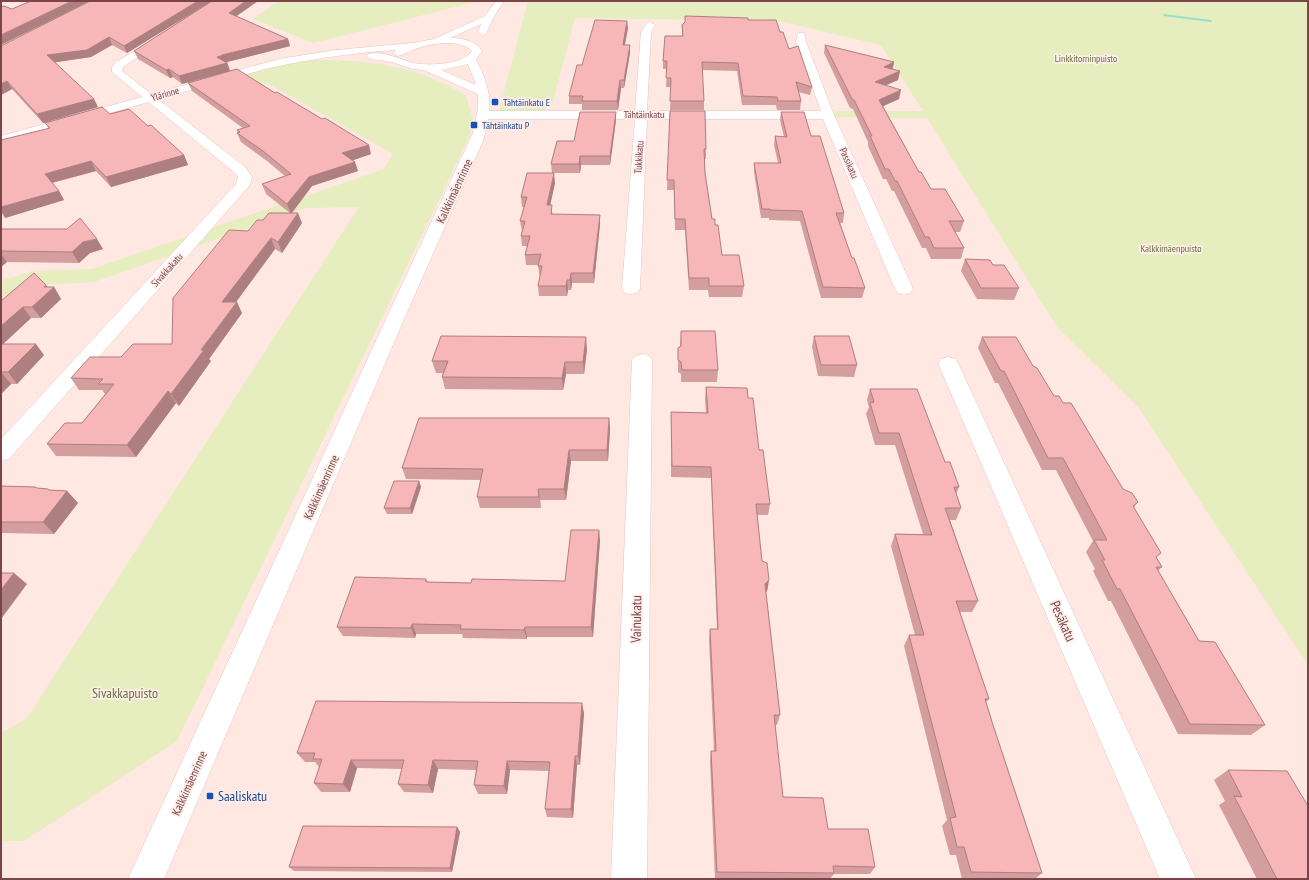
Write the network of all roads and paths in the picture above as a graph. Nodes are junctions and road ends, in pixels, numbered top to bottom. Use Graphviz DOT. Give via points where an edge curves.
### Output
graph roads {
  1 [pos="500,1"];
  2 [pos="488,18"];
  3 [pos="650,25"];
  4 [pos="170,33"];
  5 [pos="801,35"];
  6 [pos="434,42"];
  7 [pos="411,46"];
  8 [pos="474,46"];
  9 [pos="330,54"];
  10 [pos="470,59"];
  11 [pos="399,61"];
  12 [pos="423,67"];
  13 [pos="483,92"];
  14 [pos="149,98"];
  15 [pos="642,114"];
  16 [pos="484,115"];
  17 [pos="828,115"];
  18 [pos="1,140"];
  19 [pos="631,289"];
  20 [pos="904,289"];
  21 [pos="642,360"];
  22 [pos="948,363"];
  23 [pos="1,453"];
  24 [pos="146,879"];
  25 [pos="629,879"];
  26 [pos="1178,879"];
  1 -- 2 [label="street"];
  2 -- 6 [label="street"];
  2 -- 8 [label="street"];
  3 -- 15 [label="street, Tukkikatu" via="646,32"];
  4 -- 14 [label="street, Sivakkakatu" via="125,61 116,70"];
  5 -- 17 [label="street, Passikatu" via="801,42"];
  6 -- 7 [label="street, Ylärinne"];
  6 -- 8 [label="street" via="457,42"];
  7 -- 9 [label="street, Ylärinne"];
  7 -- 11 [label="street" via="398,53 396,56"];
  8 -- 10 [label="street" via="477,54"];
  9 -- 11 [label="street, Ylärinne"];
  9 -- 14 [label="street, Ylärinne" via="276,63"];
  10 -- 12 [label="street" via="449,65"];
  10 -- 13 [label="street, Kalkkimäenrinne" via="480,76"];
  11 -- 12 [label="street, Ylärinne"];
  12 -- 13 [label="street"];
  13 -- 16 [label="street, Kalkkimäenrinne"];
  14 -- 18 [label="street, Ylärinne"];
  14 -- 23 [label="street, Sivakkakatu" via="240,170 245,177 243,185"];
  15 -- 16 [label="street, Tähtäinkatu"];
  15 -- 17 [label="street, Tähtäinkatu"];
  15 -- 19 [label="street, Tukkikatu"];
  16 -- 24 [label="street, Kalkkimäenrinne" via="477,141"];
  17 -- 20 [label="street, Passikatu"];
  21 -- 25 [label="street, Vainukatu"];
  22 -- 26 [label="street, Pesäkatu"];
}
